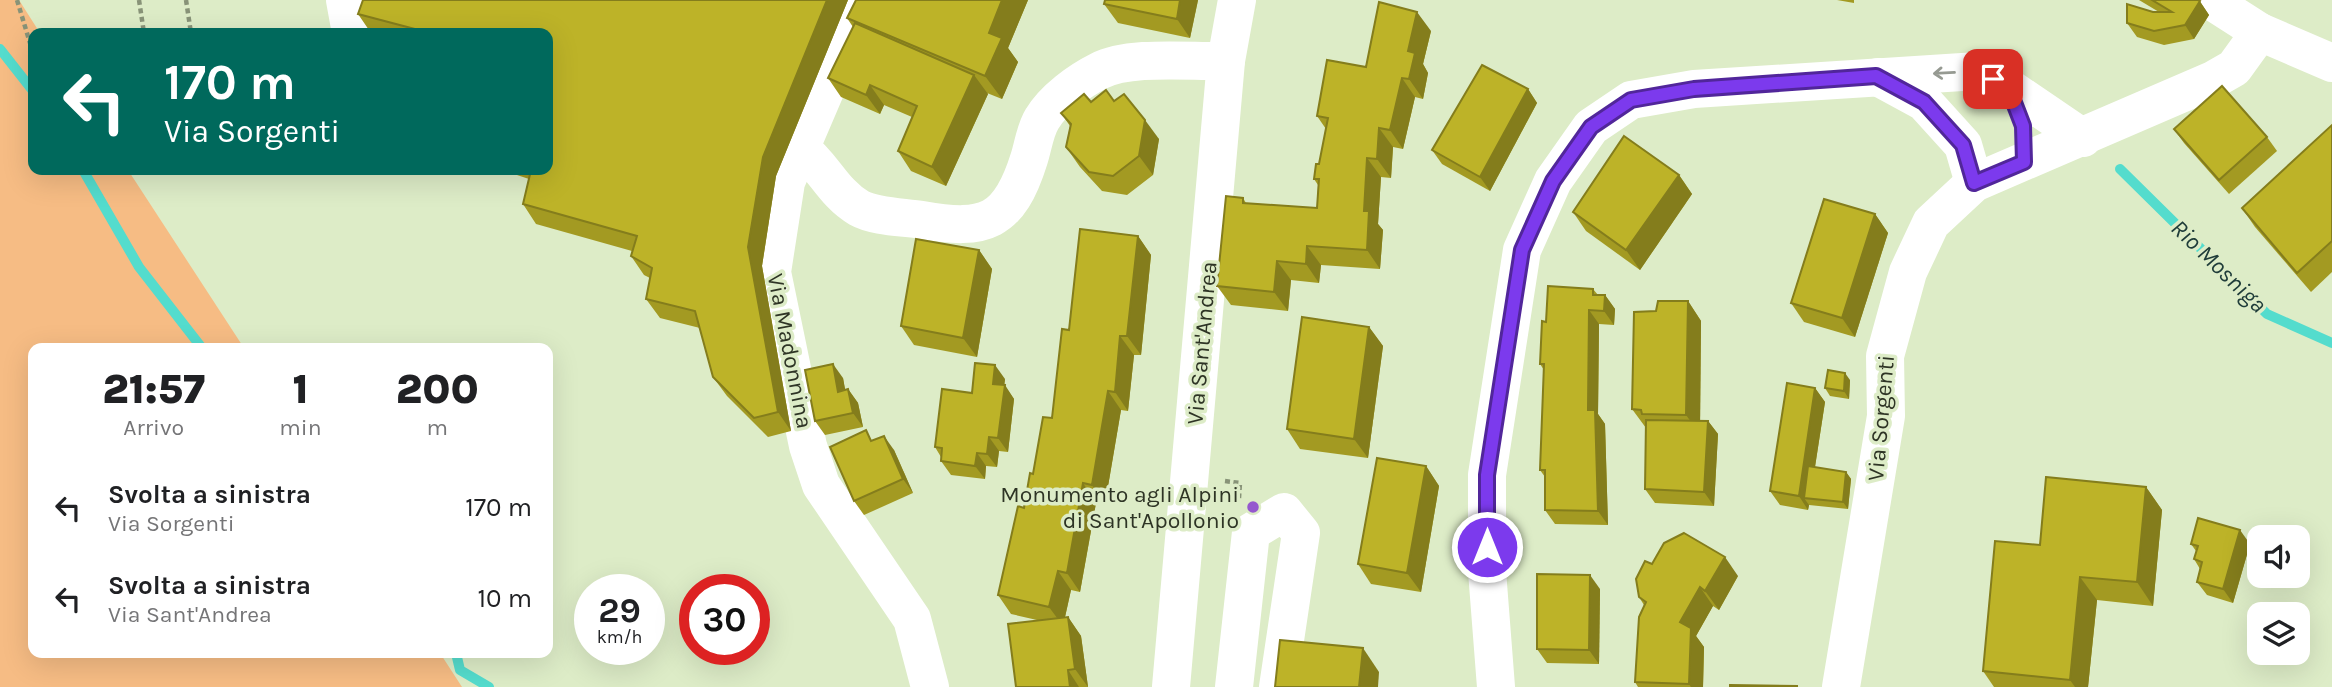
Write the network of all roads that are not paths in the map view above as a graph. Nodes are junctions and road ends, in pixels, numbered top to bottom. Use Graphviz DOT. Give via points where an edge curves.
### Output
graph roads {
  1 [pos="345,0"];
  2 [pos="864,0"];
  3 [pos="1237,0"];
  4 [pos="2210,0"];
  5 [pos="350,28"];
  6 [pos="2260,32"];
  7 [pos="1226,61"];
  8 [pos="2332,63"];
  9 [pos="1876,76"];
  10 [pos="2008,87"];
  11 [pos="2084,138"];
  12 [pos="800,148"];
  13 [pos="2024,162"];
  14 [pos="1974,183"];
  15 [pos="930,687"];
  16 [pos="1171,687"];
  17 [pos="1234,687"];
  18 [pos="1278,687"];
  19 [pos="1496,687"];
  20 [pos="1841,687"];
  1 -- 5 [label="street"];
  2 -- 12 [label="street, Via Madonnina"];
  3 -- 7 [label="street, Via Sant'Andrea"];
  4 -- 6 [label="street"];
  6 -- 8 [label="street"];
  6 -- 11 [label="street, Via Sorgenti" via="2234,68"];
  7 -- 12 [label="street" via="1128,63 1100,69 1071,88 1042,119 1021,185 1002,212 984,222 959,227 860,209 828,183 815,160"];
  7 -- 16 [label="street, Via Sant'Andrea"];
  10 -- 9 [label="street, one-way" via="1978,71"];
  9 -- 14 [label="street" via="1924,102 1963,145"];
  9 -- 19 [label="street" via="1694,89 1631,100 1591,127 1553,181 1522,250 1487,475"];
  10 -- 11 [label="street"];
  10 -- 13 [label="street" via="2023,126"];
  11 -- 13 [label="street, Via Sorgenti"];
  12 -- 15 [label="street, Via Madonnina" via="786,183 772,272 808,446 821,485 912,619"];
  13 -- 14 [label="street, Via Sorgenti"];
  14 -- 20 [label="street, Via Sorgenti" via="1931,223 1908,272 1885,356 1886,416"];
  17 -- 18 [label="street" via="1251,532 1284,512 1301,533"];
}
